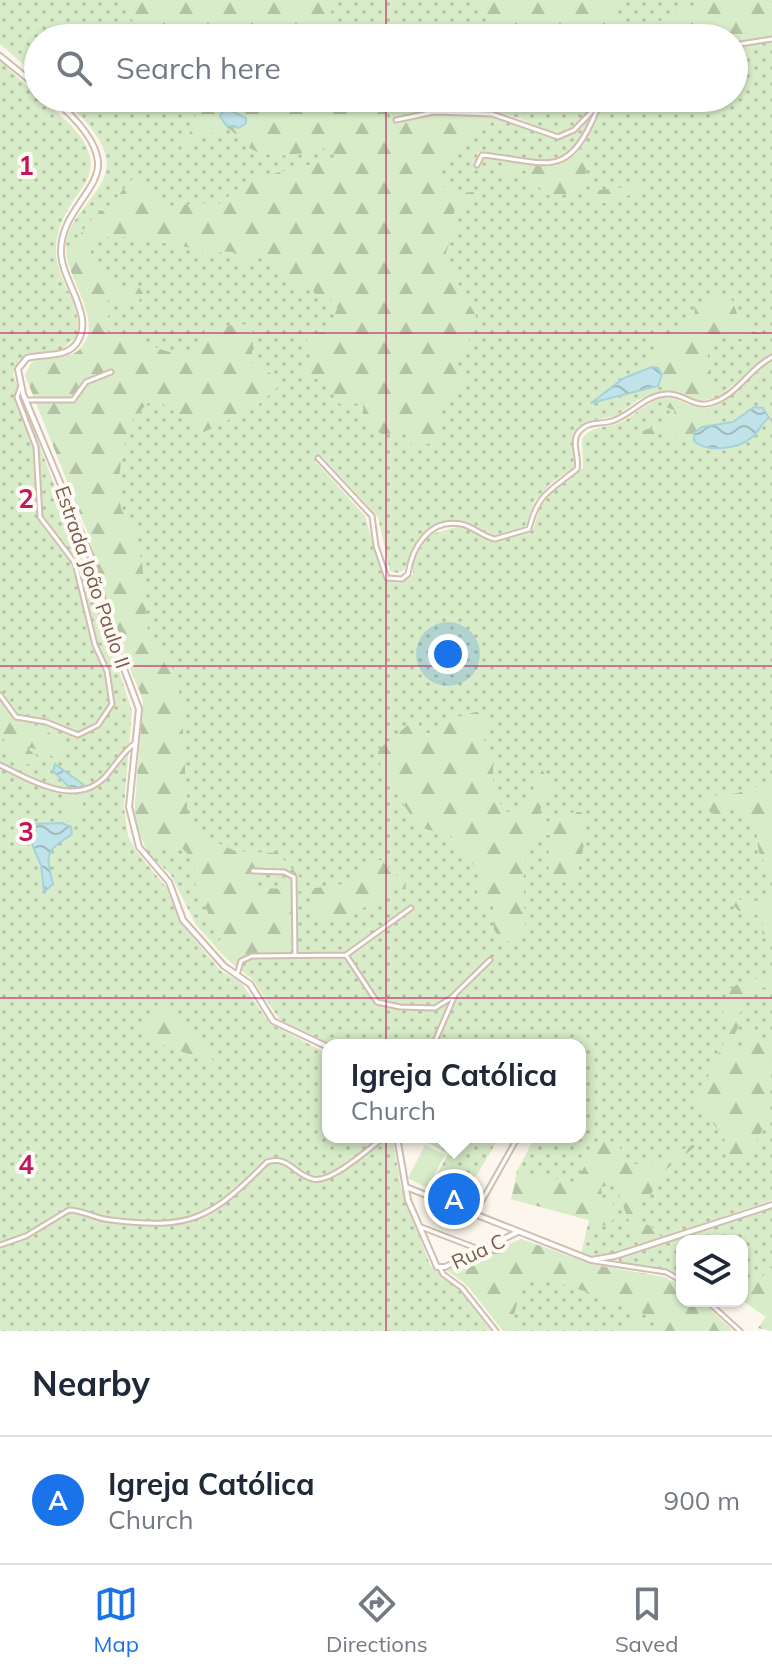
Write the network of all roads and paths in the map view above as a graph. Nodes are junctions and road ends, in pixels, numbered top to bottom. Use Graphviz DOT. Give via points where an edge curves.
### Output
graph roads {
  1 [pos="772,39"];
  2 [pos="748,43"];
  3 [pos="0,56"];
  4 [pos="24,76"];
  5 [pos="65,112"];
  6 [pos="434,112"];
  7 [pos="434,112"];
  8 [pos="593,112"];
  9 [pos="596,112"];
  10 [pos="396,120"];
  11 [pos="477,165"];
  12 [pos="772,357"];
  13 [pos="111,372"];
  14 [pos="21,386"];
  15 [pos="26,400"];
  16 [pos="318,458"];
  17 [pos="0,695"];
  18 [pos="137,741"];
  19 [pos="0,765"];
  20 [pos="253,871"];
  21 [pos="411,908"];
  22 [pos="295,955"];
  23 [pos="346,955"];
  24 [pos="490,960"];
  25 [pos="237,975"];
  26 [pos="455,994"];
  27 [pos="436,1039"];
  28 [pos="322,1044"];
  29 [pos="376,1143"];
  30 [pos="398,1143"];
  31 [pos="515,1143"];
  32 [pos="406,1187"];
  33 [pos="772,1205"];
  34 [pos="474,1215"];
  35 [pos="417,1225"];
  36 [pos="516,1233"];
  37 [pos="0,1245"];
  38 [pos="481,1250"];
  39 [pos="591,1260"];
  40 [pos="440,1268"];
  41 [pos="676,1278"];
  42 [pos="714,1307"];
  43 [pos="496,1331"];
  44 [pos="740,1331"];
  1 -- 2 [label="street"];
  3 -- 4 [label="street"];
  5 -- 14 [label="street" via="88,136 98,162 91,186 71,211 61,247 81,328 70,350 23,361 18,369"];
  6 -- 8 [label="street" via="492,114 558,137"];
  7 -- 10 [label="street"];
  9 -- 11 [label="street" via="582,141 563,161 549,164 482,155"];
  12 -- 16 [label="street" via="714,403 697,406 665,394 637,404 611,422 588,425 575,439 577,469 538,502 527,531 495,539 460,524 429,531 402,579 387,578 372,516"];
  13 -- 15 [label="street" via="86,382 73,400"];
  14 -- 15 [label="street, Estrada João Paulo II"];
  14 -- 17 [label="street" via="17,397 36,447 40,517 77,568 112,704 98,725 73,734 16,717"];
  15 -- 18 [label="street, Estrada João Paulo II" via="90,554 137,701"];
  18 -- 19 [label="street" via="102,779 79,792 46,786"];
  18 -- 25 [label="street, Estrada João Paulo II" via="129,807 135,838 169,882 183,920"];
  20 -- 22 [label="street" via="294,877"];
  21 -- 23 [label="street"];
  22 -- 23 [label="street"];
  22 -- 25 [label="street" via="247,957"];
  23 -- 26 [label="street" via="372,997 384,1005 431,1009"];
  24 -- 26 [label="street"];
  25 -- 28 [label="street, Estrada João Paulo II" via="250,984 273,1021"];
  26 -- 27 [label="street"];
  29 -- 37 [label="street" via="320,1179 285,1162 267,1162 220,1207 184,1222 115,1221 69,1210"];
  30 -- 32 [label="street"];
  31 -- 34 [label="street"];
  32 -- 34 [label="street"];
  32 -- 35 [label="street"];
  33 -- 39 [label="street"];
  34 -- 36 [label="street"];
  35 -- 38 [label="street"];
  35 -- 40 [label="street"];
  36 -- 38 [label="street, Rua C"];
  36 -- 39 [label="street"];
  38 -- 40 [label="street, Rua C"];
  39 -- 41 [label="street"];
  40 -- 43 [label="street"];
  42 -- 44 [label="street"];
}
